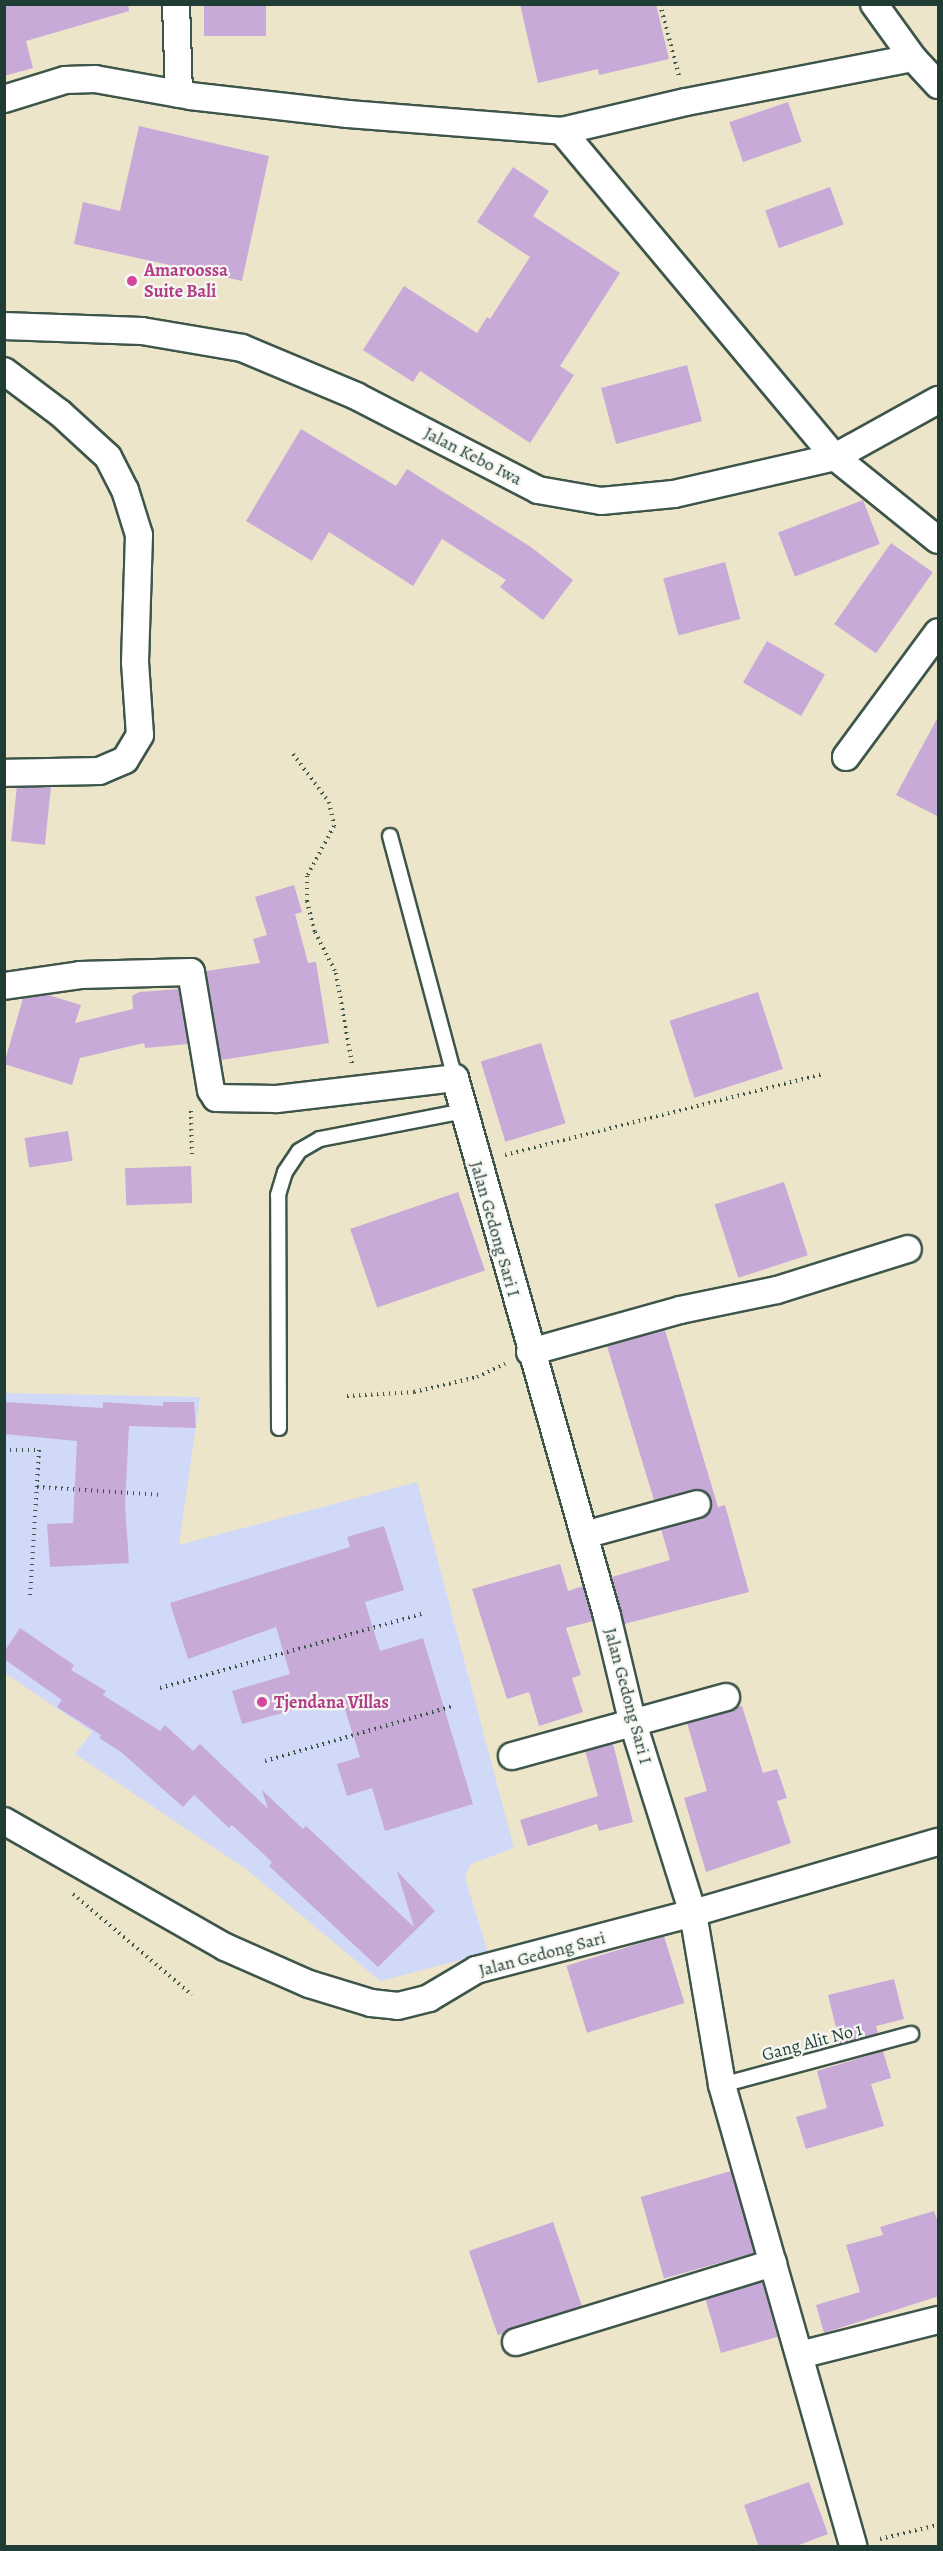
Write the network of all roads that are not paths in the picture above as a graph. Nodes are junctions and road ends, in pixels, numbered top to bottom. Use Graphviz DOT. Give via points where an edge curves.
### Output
graph roads {
  1 [pos="176,4"];
  2 [pos="874,4"];
  3 [pos="913,58"];
  4 [pos="939,85"];
  5 [pos="179,94"];
  6 [pos="4,99"];
  7 [pos="562,132"];
  8 [pos="4,326"];
  9 [pos="4,371"];
  10 [pos="939,399"];
  11 [pos="835,457"];
  12 [pos="939,540"];
  13 [pos="939,632"];
  14 [pos="846,757"];
  15 [pos="4,773"];
  16 [pos="390,836"];
  17 [pos="4,986"];
  18 [pos="455,1078"];
  19 [pos="464,1111"];
  20 [pos="908,1249"];
  21 [pos="530,1352"];
  22 [pos="279,1428"];
  23 [pos="697,1504"];
  24 [pos="584,1535"];
  25 [pos="726,1697"];
  26 [pos="632,1720"];
  27 [pos="512,1756"];
  28 [pos="4,1821"];
  29 [pos="939,1842"];
  30 [pos="693,1913"];
  31 [pos="911,2034"];
  32 [pos="722,2085"];
  33 [pos="773,2263"];
  34 [pos="939,2320"];
  35 [pos="516,2342"];
  36 [pos="800,2355"];
  37 [pos="853,2546"];
  1 -- 5 [label="street"];
  2 -- 3 [label="street"];
  3 -- 4 [label="street"];
  3 -- 7 [label="street" via="686,102"];
  5 -- 6 [label="street" via="95,79 66,80"];
  5 -- 7 [label="street" via="348,114"];
  7 -- 11 [label="street"];
  8 -- 11 [label="street, Jalan Kebo Iwa" via="142,331 242,348 356,396 538,490 601,501 674,494"];
  9 -- 15 [label="street" via="60,413 108,457 125,490 139,535 135,662 141,735 125,760 99,771"];
  10 -- 11 [label="street, Jalan Kebo Iwa"];
  11 -- 12 [label="street"];
  13 -- 14 [label="street"];
  16 -- 18 [label="lane"];
  17 -- 18 [label="street" via="80,975 186,970 195,985 211,1090 216,1098 277,1099"];
  18 -- 19 [label="street, Jalan Gedong Sari I"];
  19 -- 21 [label="street, Jalan Gedong Sari I"];
  19 -- 22 [label="lane" via="320,1139 299,1150 285,1172 278,1195"];
  20 -- 21 [label="street" via="777,1290 680,1310"];
  21 -- 24 [label="street, Jalan Gedong Sari I"];
  23 -- 24 [label="street"];
  24 -- 26 [label="street, Jalan Gedong Sari I"];
  25 -- 26 [label="street"];
  26 -- 27 [label="street"];
  26 -- 30 [label="street, Jalan Gedong Sari I"];
  28 -- 30 [label="street, Jalan Gedong Sari" via="225,1947 309,1983 371,2003 398,2006 429,1998 476,1970"];
  29 -- 30 [label="street, Jalan Gedong Sari"];
  30 -- 32 [label="street, Jalan Gedong Sari I"];
  31 -- 32 [label="lane, Gang Alit No 1"];
  32 -- 33 [label="street, Jalan Gedong Sari I"];
  33 -- 35 [label="street"];
  33 -- 36 [label="street, Jalan Gedong Sari I"];
  34 -- 36 [label="street"];
  36 -- 37 [label="street, Jalan Gedong Sari I"];
}
